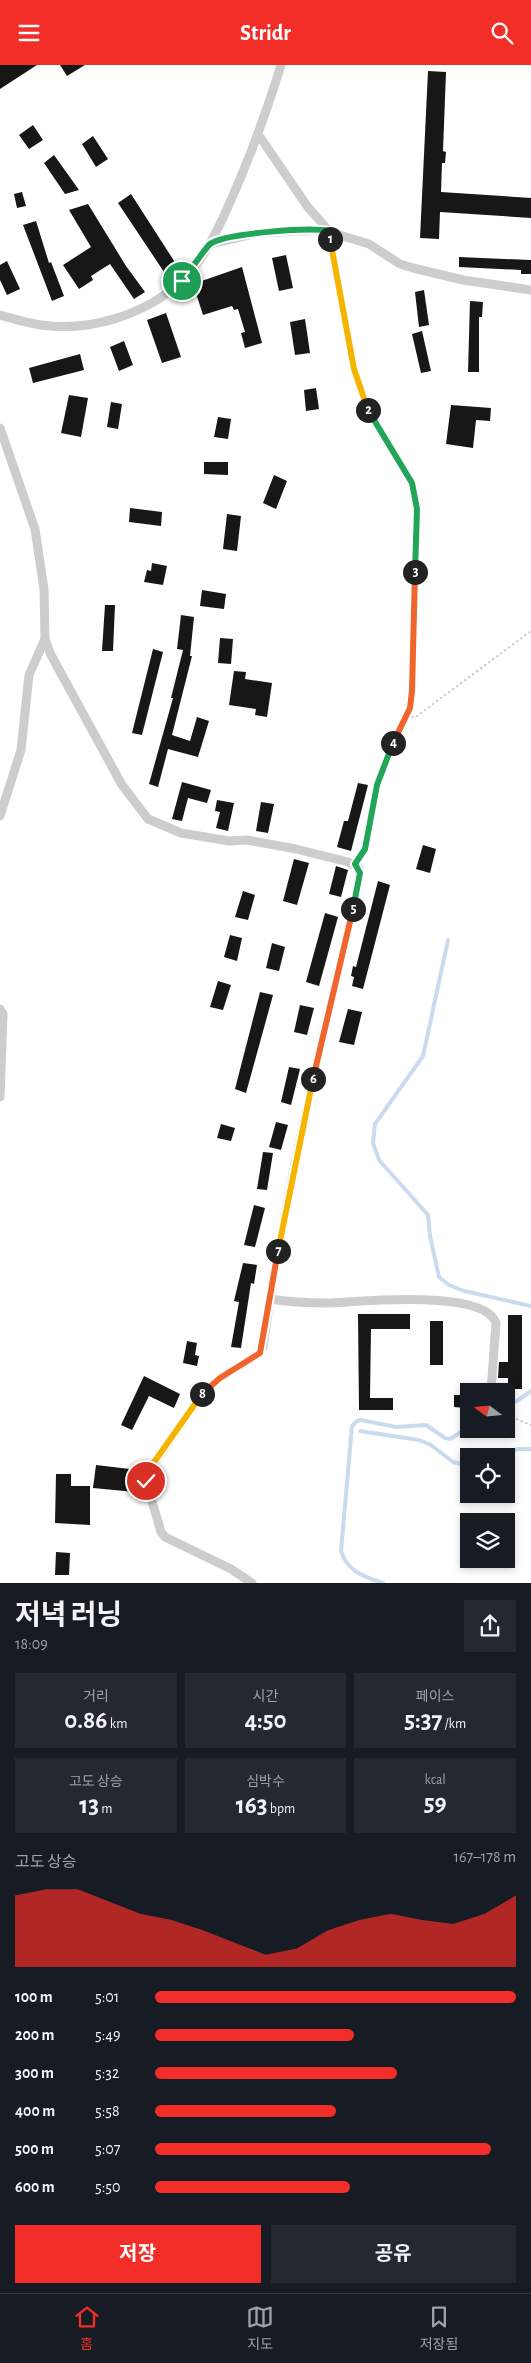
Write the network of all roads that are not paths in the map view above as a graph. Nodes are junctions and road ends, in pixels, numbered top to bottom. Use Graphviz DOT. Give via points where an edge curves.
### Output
graph roads {
  1 [pos="281,65"];
  2 [pos="258,133"];
  3 [pos="329,231"];
  4 [pos="210,244"];
  5 [pos="531,290"];
  6 [pos="0,315"];
  7 [pos="0,428"];
  8 [pos="45,639"];
  9 [pos="0,817"];
  10 [pos="0,1009"];
  11 [pos="0,1097"];
  12 [pos="270,1299"];
  13 [pos="492,1383"];
  14 [pos="252,1583"];
  1 -- 2 [label="street"];
  2 -- 3 [label="street" via="303,200"];
  2 -- 4 [label="street" via="244,172"];
  3 -- 4 [label="street" via="309,229 258,233"];
  3 -- 5 [label="street" via="369,244 413,269"];
  4 -- 6 [label="street" via="182,281 155,301 115,319 56,326"];
  7 -- 8 [label="street" via="35,529 44,589"];
  8 -- 9 [label="street" via="29,675 21,750"];
  8 -- 12 [label="street" via="122,785 148,819 181,833 230,841 247,840 355,864 360,873 286,1207"];
  10 -- 11 [label="street" via="3,1014"];
  12 -- 13 [label="street" via="325,1303 428,1299 481,1307 496,1323"];
  12 -- 14 [label="street" via="260,1353 204,1391 150,1468 146,1481 165,1537 231,1569"];
}
